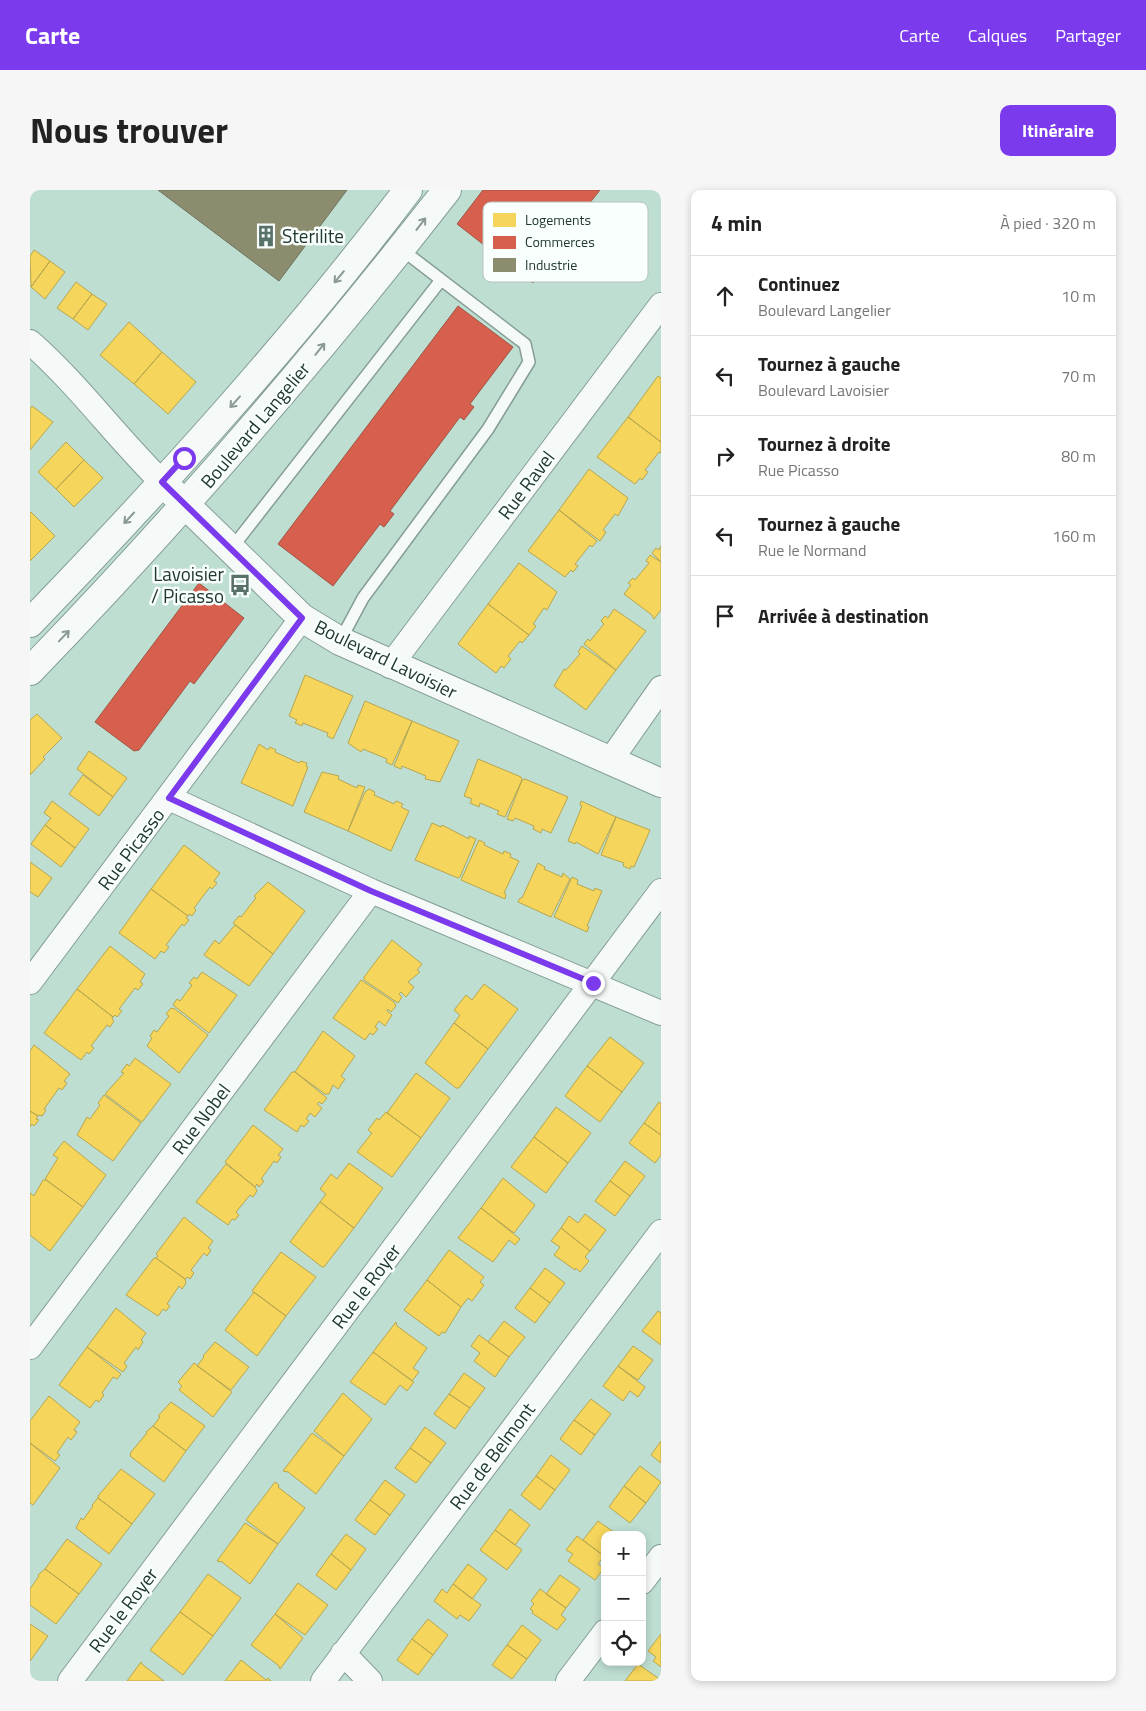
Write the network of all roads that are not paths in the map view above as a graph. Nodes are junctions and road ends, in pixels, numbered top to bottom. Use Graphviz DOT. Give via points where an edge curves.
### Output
graph roads {
  1 [pos="408,190"];
  2 [pos="447,190"];
  3 [pos="401,249"];
  4 [pos="441,280"];
  5 [pos="661,305"];
  6 [pos="30,342"];
  7 [pos="162,482"];
  8 [pos="186,506"];
  9 [pos="231,550"];
  10 [pos="302,618"];
  11 [pos="30,623"];
  12 [pos="340,641"];
  13 [pos="390,666"];
  14 [pos="30,671"];
  15 [pos="661,688"];
  16 [pos="610,761"];
  17 [pos="661,784"];
  18 [pos="169,798"];
  19 [pos="371,891"];
  20 [pos="661,891"];
  21 [pos="30,982"];
  22 [pos="593,983"];
  23 [pos="661,1013"];
  24 [pos="661,1232"];
  25 [pos="30,1347"];
  26 [pos="661,1557"];
  27 [pos="646,1577"];
  28 [pos="601,1637"];
  29 [pos="344,1654"];
  30 [pos="70,1681"];
  31 [pos="323,1681"];
  32 [pos="370,1681"];
  33 [pos="568,1681"];
  1 -- 7 [label="main road, Boulevard Langelier, one-way" via="257,377"];
  3 -- 2 [label="main road, Boulevard Langelier, one-way"];
  3 -- 4 [label="lane"];
  8 -- 3 [label="main road, Boulevard Langelier, one-way"];
  4 -- 9 [label="lane"];
  4 -- 12 [label="lane" via="525,344 530,362 488,429 363,598"];
  5 -- 13 [label="street, Rue Ravel"];
  6 -- 7 [label="street, Boulevard Lavoisier" via="65,374 119,439"];
  7 -- 8 [label="main road, Boulevard Lavoisier"];
  7 -- 11 [label="main road, Boulevard Langelier, one-way"];
  8 -- 9 [label="main road, Boulevard Lavoisier"];
  14 -- 8 [label="main road, Boulevard Langelier, one-way"];
  9 -- 10 [label="main road, Boulevard Lavoisier"];
  10 -- 12 [label="main road, Boulevard Lavoisier"];
  10 -- 18 [label="street, Rue Picasso"];
  12 -- 13 [label="main road, Boulevard Lavoisier"];
  13 -- 16 [label="main road, Boulevard Lavoisier"];
  15 -- 16 [label="street"];
  16 -- 17 [label="main road, Boulevard Lavoisier"];
  18 -- 19 [label="street"];
  18 -- 21 [label="street, Rue Picasso"];
  19 -- 22 [label="street"];
  19 -- 25 [label="street, Rue Nobel"];
  20 -- 22 [label="street, Rue le Royer"];
  22 -- 23 [label="street"];
  22 -- 30 [label="street, Rue le Royer"];
  24 -- 29 [label="street, Rue de Belmont"];
  26 -- 27 [label="street"];
  28 -- 33 [label="street"];
  29 -- 31 [label="street, Rue de Belmont"];
  29 -- 32 [label="street"];
}
